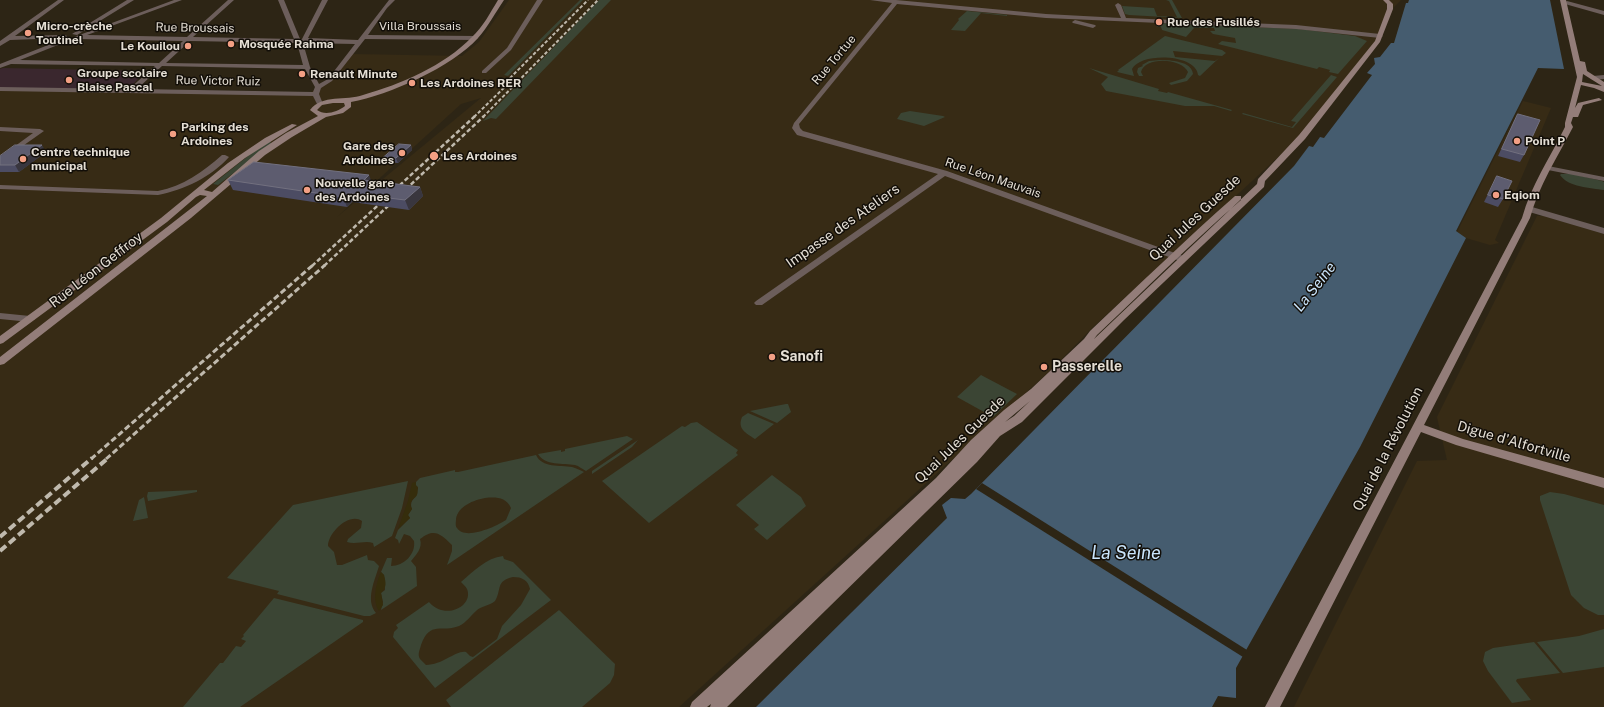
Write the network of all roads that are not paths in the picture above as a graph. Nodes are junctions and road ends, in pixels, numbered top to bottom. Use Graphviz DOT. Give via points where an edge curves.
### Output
graph roads {
  1 [pos="61,0"];
  2 [pos="131,0"];
  3 [pos="179,0"];
  4 [pos="231,0"];
  5 [pos="281,0"];
  6 [pos="325,0"];
  7 [pos="392,0"];
  8 [pos="502,0"];
  9 [pos="509,0"];
  10 [pos="540,0"];
  11 [pos="873,0"];
  12 [pos="1386,0"];
  13 [pos="1566,1"];
  14 [pos="896,2"];
  15 [pos="1118,5"];
  16 [pos="1604,13"];
  17 [pos="1046,16"];
  18 [pos="1073,17"];
  19 [pos="1124,20"];
  20 [pos="1077,23"];
  21 [pos="1093,26"];
  22 [pos="308,31"];
  23 [pos="294,34"];
  24 [pos="73,37"];
  25 [pos="9,38"];
  26 [pos="475,38"];
  27 [pos="1379,38"];
  28 [pos="362,39"];
  29 [pos="188,40"];
  30 [pos="299,41"];
  31 [pos="309,41"];
  32 [pos="0,44"];
  33 [pos="12,62"];
  34 [pos="161,65"];
  35 [pos="0,66"];
  36 [pos="307,67"];
  37 [pos="484,72"];
  38 [pos="1604,77"];
  39 [pos="1593,78"];
  40 [pos="1577,84"];
  41 [pos="1604,85"];
  42 [pos="0,89"];
  43 [pos="131,90"];
  44 [pos="317,90"];
  45 [pos="1604,90"];
  46 [pos="1602,98"];
  47 [pos="320,104"];
  48 [pos="346,104"];
  49 [pos="316,114"];
  50 [pos="326,115"];
  51 [pos="1569,127"];
  52 [pos="0,129"];
  53 [pos="800,132"];
  54 [pos="225,157"];
  55 [pos="0,160"];
  56 [pos="1551,165"];
  57 [pos="944,173"];
  58 [pos="1604,179"];
  59 [pos="0,187"];
  60 [pos="210,197"];
  61 [pos="192,198"];
  62 [pos="1529,207"];
  63 [pos="1604,231"];
  64 [pos="1180,257"];
  65 [pos="760,303"];
  66 [pos="0,316"];
  67 [pos="30,319"];
  68 [pos="0,341"];
  69 [pos="0,362"];
  70 [pos="1418,426"];
  71 [pos="1604,483"];
  72 [pos="697,707"];
  73 [pos="717,707"];
  74 [pos="1272,707"];
  1 -- 25 [label="street"];
  2 -- 24 [label="street"];
  3 -- 24 [label="street"];
  4 -- 29 [label="street"];
  5 -- 23 [label="street"];
  6 -- 22 [label="street"];
  7 -- 28 [label="street"];
  8 -- 26 [label="main road"];
  9 -- 48 [label="main road" via="486,34 462,56 426,75"];
  10 -- 37 [label="street" via="509,50"];
  11 -- 14 [label="street"];
  12 -- 27 [label="main road, Quai Jules Guesde" via="1390,4 1390,9"];
  13 -- 16 [label="street"];
  13 -- 39 [label="main road" via="1583,70"];
  13 -- 40 [label="main road, Quai de la Révolution" via="1580,77"];
  14 -- 17 [label="street"];
  14 -- 53 [label="street, Rue Tortue" via="796,124"];
  15 -- 19 [label="street"];
  17 -- 18 [label="street"];
  17 -- 20 [label="street"];
  18 -- 19 [label="street"];
  18 -- 20 [label="street"];
  19 -- 27 [label="street" via="1296,27"];
  20 -- 21 [label="street"];
  22 -- 23 [label="street"];
  22 -- 31 [label="street" via="305,39"];
  23 -- 30 [label="street"];
  24 -- 25 [label="street, Rue Broussais"];
  24 -- 29 [label="street, Rue Broussais"];
  24 -- 33 [label="street"];
  25 -- 32 [label="street"];
  26 -- 28 [label="street, Villa Broussais"];
  26 -- 48 [label="main road" via="457,54 434,67"];
  27 -- 64 [label="main road, Quai Jules Guesde" via="1302,137 1261,181 1261,185"];
  28 -- 31 [label="street, Rue Broussais"];
  28 -- 44 [label="street" via="330,80"];
  29 -- 30 [label="street, Rue Broussais"];
  29 -- 34 [label="street"];
  30 -- 31 [label="street, Rue Broussais"];
  30 -- 36 [label="street"];
  33 -- 34 [label="street"];
  33 -- 35 [label="street"];
  34 -- 36 [label="street"];
  34 -- 43 [label="street"];
  36 -- 44 [label="street"];
  38 -- 39 [label="street"];
  39 -- 41 [label="main road"];
  40 -- 45 [label="main road" via="1596,86"];
  40 -- 46 [label="main road" via="1581,96 1588,99"];
  40 -- 51 [label="main road, Quai de la Révolution"];
  42 -- 43 [label="street, Rue Victor Ruiz"];
  43 -- 44 [label="street, Rue Victor Ruiz"];
  44 -- 47 [label="street"];
  46 -- 51 [label="main road" via="1579,105 1573,125"];
  47 -- 48 [label="main road" via="332,101"];
  47 -- 49 [label="main road" via="314,109"];
  48 -- 50 [label="main road" via="340,112"];
  49 -- 50 [label="main road"];
  49 -- 61 [label="main road, Rue Léon Geffroy" via="245,154"];
  50 -- 60 [label="main road, Rue Léon Geffroy" via="262,153"];
  51 -- 56 [label="main road, Quai de la Révolution"];
  52 -- 55 [label="street" via="40,131"];
  53 -- 57 [label="street, Rue Léon Mauvais"];
  54 -- 59 [label="street" via="191,182 158,193"];
  56 -- 58 [label="street"];
  56 -- 62 [label="main road, Quai de la Révolution" via="1537,201"];
  57 -- 64 [label="street, Rue Léon Mauvais"];
  57 -- 65 [label="street, Impasse des Ateliers"];
  60 -- 61 [label="main road" via="206,192"];
  60 -- 69 [label="main road, Rue Léon Geffroy"];
  61 -- 67 [label="main road, Rue Léon Geffroy"];
  62 -- 63 [label="street"];
  62 -- 70 [label="main road, Quai de la Révolution" via="1523,224"];
  64 -- 72 [label="main road, Quai Jules Guesde" via="1093,333 1052,376 975,443 940,481"];
  64 -- 73 [label="main road, Quai Jules Guesde" via="1018,419 996,433 973,459"];
  66 -- 67 [label="street"];
  67 -- 68 [label="main road, Rue Léon Geffroy"];
  70 -- 71 [label="main road, Digue d'Alfortville" via="1460,442"];
  70 -- 74 [label="main road, Quai de la Révolution"];
}
